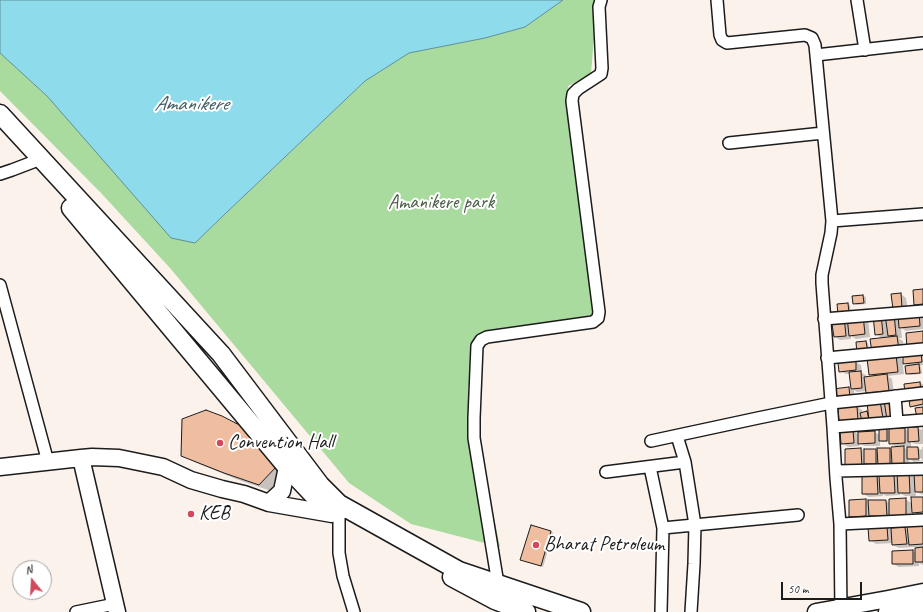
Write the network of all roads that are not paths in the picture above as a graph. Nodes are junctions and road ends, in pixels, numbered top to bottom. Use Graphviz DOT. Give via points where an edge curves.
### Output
graph roads {
  1 [pos="601,0"];
  2 [pos="717,0"];
  3 [pos="857,0"];
  4 [pos="923,43"];
  5 [pos="866,50"];
  6 [pos="816,55"];
  7 [pos="0,114"];
  8 [pos="0,128"];
  9 [pos="823,133"];
  10 [pos="729,143"];
  11 [pos="36,159"];
  12 [pos="0,174"];
  13 [pos="923,214"];
  14 [pos="832,221"];
  15 [pos="0,285"];
  16 [pos="923,311"];
  17 [pos="824,319"];
  18 [pos="923,349"];
  19 [pos="828,358"];
  20 [pos="923,393"];
  21 [pos="895,396"];
  22 [pos="831,403"];
  23 [pos="923,420"];
  24 [pos="897,422"];
  25 [pos="833,427"];
  26 [pos="677,436"];
  27 [pos="651,441"];
  28 [pos="81,458"];
  29 [pos="48,462"];
  30 [pos="685,462"];
  31 [pos="287,467"];
  32 [pos="650,467"];
  33 [pos="0,468"];
  34 [pos="923,469"];
  35 [pos="836,471"];
  36 [pos="606,472"];
  37 [pos="269,503"];
  38 [pos="339,514"];
  39 [pos="798,514"];
  40 [pos="923,520"];
  41 [pos="840,524"];
  42 [pos="695,525"];
  43 [pos="663,528"];
  44 [pos="498,584"];
  45 [pos="923,592"];
  46 [pos="923,604"];
  47 [pos="116,608"];
  48 [pos="840,610"];
  49 [pos="76,612"];
  50 [pos="354,612"];
  51 [pos="526,612"];
  52 [pos="581,612"];
  53 [pos="661,612"];
  54 [pos="691,612"];
  55 [pos="816,612"];
  56 [pos="887,612"];
  1 -- 44 [label="street" via="601,74 578,89 573,94 572,101 598,318 592,322 487,337 477,346 474,438"];
  2 -- 6 [label="street" via="720,35 727,43 805,35 812,38"];
  3 -- 5 [label="street"];
  4 -- 5 [label="street"];
  5 -- 6 [label="street"];
  6 -- 9 [label="street"];
  7 -- 11 [label="main road"];
  8 -- 11 [label="main road"];
  9 -- 10 [label="street"];
  9 -- 14 [label="street"];
  11 -- 12 [label="street"];
  11 -- 31 [label="main road"];
  11 -- 38 [label="main road" via="221,354 320,485 339,504"];
  13 -- 14 [label="street"];
  14 -- 17 [label="street" via="822,275"];
  15 -- 29 [label="street"];
  16 -- 17 [label="street"];
  17 -- 19 [label="street"];
  18 -- 19 [label="street"];
  19 -- 22 [label="street"];
  20 -- 21 [label="street"];
  21 -- 22 [label="street"];
  21 -- 24 [label="street"];
  22 -- 25 [label="street"];
  22 -- 26 [label="street"];
  23 -- 24 [label="street"];
  24 -- 25 [label="street"];
  25 -- 35 [label="street"];
  26 -- 27 [label="street"];
  26 -- 30 [label="street"];
  28 -- 29 [label="main road"];
  28 -- 37 [label="main road" via="119,458 164,466 191,480"];
  28 -- 47 [label="main road"];
  29 -- 33 [label="main road"];
  30 -- 32 [label="street"];
  30 -- 42 [label="street"];
  31 -- 37 [label="main road" via="282,491"];
  31 -- 38 [label="main road"];
  32 -- 36 [label="street"];
  32 -- 43 [label="street"];
  34 -- 35 [label="street"];
  35 -- 41 [label="street"];
  37 -- 38 [label="main road"];
  38 -- 44 [label="main road" via="459,571"];
  38 -- 50 [label="street" via="343,576"];
  38 -- 51 [label="main road" via="495,600"];
  39 -- 42 [label="street"];
  40 -- 41 [label="street"];
  41 -- 48 [label="street"];
  42 -- 43 [label="street"];
  42 -- 54 [label="street"];
  43 -- 53 [label="street"];
  44 -- 52 [label="main road"];
  45 -- 48 [label="main road"];
  46 -- 56 [label="main road"];
  47 -- 49 [label="street"];
  48 -- 55 [label="main road"];
}
